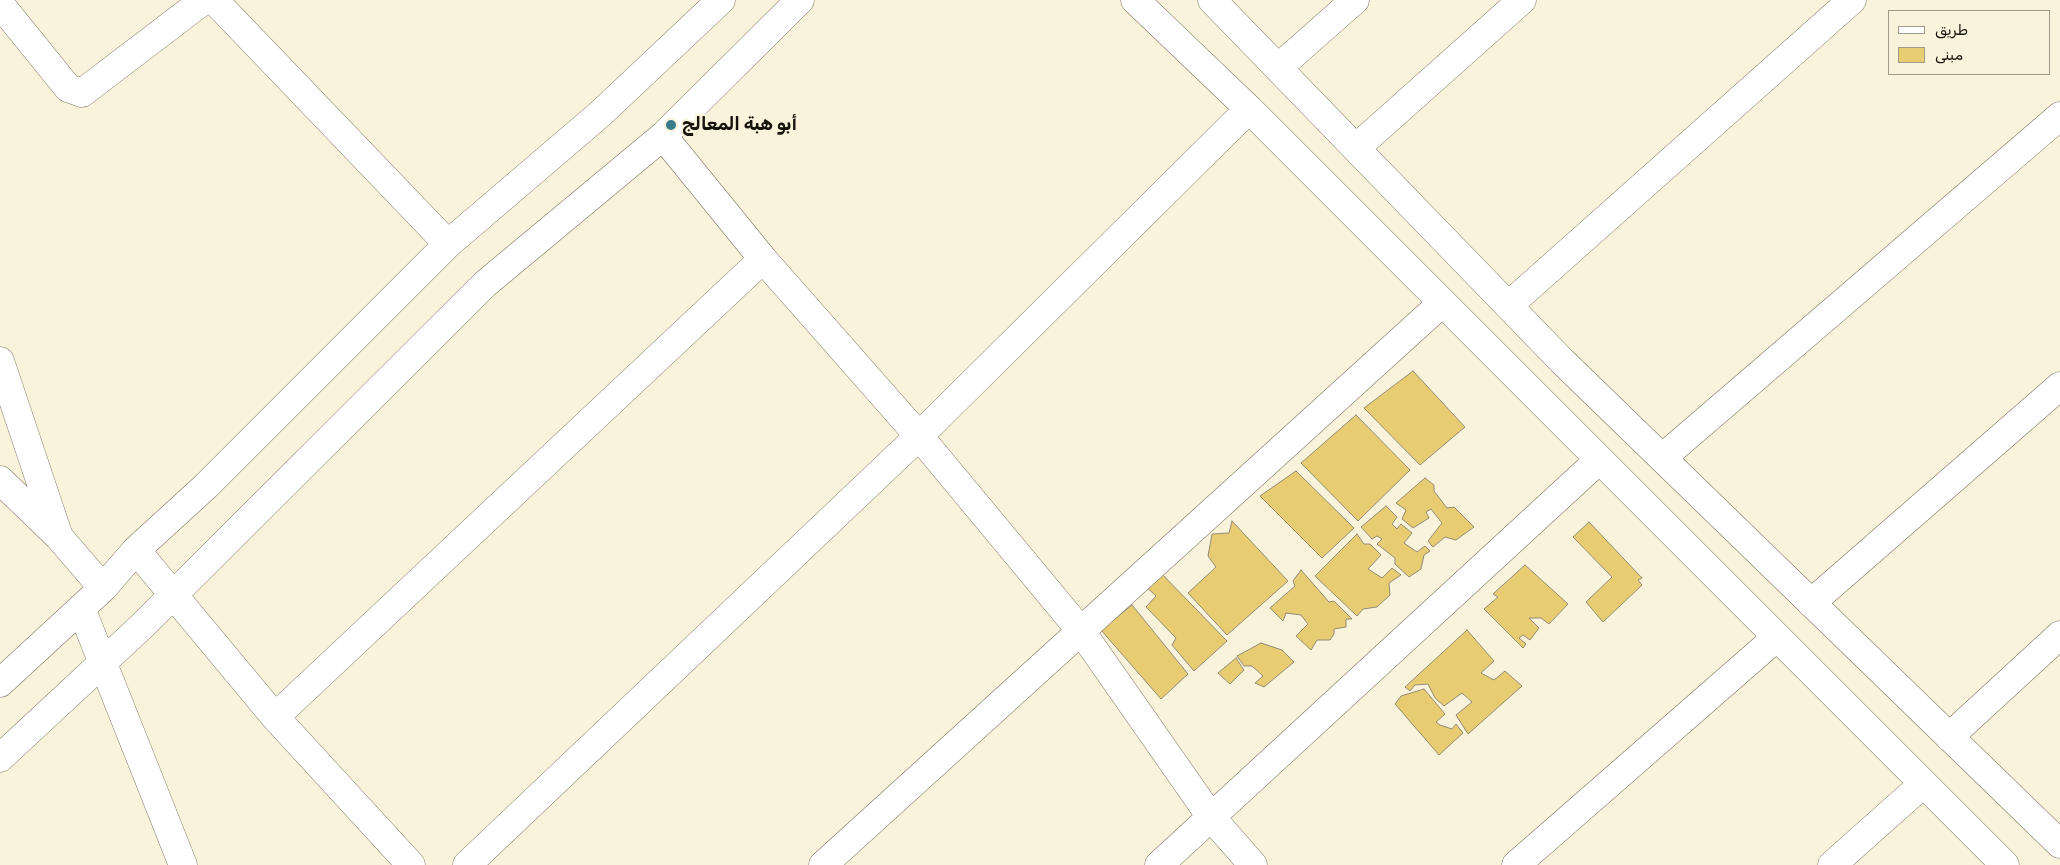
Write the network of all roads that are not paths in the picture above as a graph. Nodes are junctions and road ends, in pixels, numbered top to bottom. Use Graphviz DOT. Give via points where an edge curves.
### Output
graph roads {
  1 [pos="204,0"];
  2 [pos="214,0"];
  3 [pos="722,0"];
  4 [pos="800,0"];
  5 [pos="1135,0"];
  6 [pos="1212,0"];
  7 [pos="1355,0"];
  8 [pos="1522,0"];
  9 [pos="1852,0"];
  10 [pos="0,4"];
  11 [pos="1278,68"];
  12 [pos="1249,109"];
  13 [pos="2060,116"];
  14 [pos="663,136"];
  15 [pos="1356,148"];
  16 [pos="448,244"];
  17 [pos="763,259"];
  18 [pos="1442,303"];
  19 [pos="1508,305"];
  20 [pos="0,361"];
  21 [pos="2060,386"];
  22 [pos="918,436"];
  23 [pos="1662,458"];
  24 [pos="1599,460"];
  25 [pos="0,480"];
  26 [pos="59,536"];
  27 [pos="136,550"];
  28 [pos="103,588"];
  29 [pos="173,594"];
  30 [pos="1811,603"];
  31 [pos="81,608"];
  32 [pos="1081,631"];
  33 [pos="2060,635"];
  34 [pos="1776,637"];
  35 [pos="102,662"];
  36 [pos="0,683"];
  37 [pos="275,717"];
  38 [pos="1949,737"];
  39 [pos="0,758"];
  40 [pos="1923,784"];
  41 [pos="1211,818"];
  42 [pos="2060,844"];
  43 [pos="183,865"];
  44 [pos="411,865"];
  45 [pos="467,865"];
  46 [pos="823,865"];
  47 [pos="1159,865"];
  48 [pos="1253,865"];
  49 [pos="1516,865"];
  50 [pos="1832,865"];
  51 [pos="2005,865"];
  1 -- 10 [label="street" via="82,94 68,88"];
  2 -- 16 [label="street"];
  3 -- 16 [label="street" via="600,114"];
  4 -- 14 [label="street"];
  5 -- 12 [label="street"];
  6 -- 11 [label="street"];
  7 -- 11 [label="street"];
  8 -- 15 [label="street"];
  9 -- 19 [label="street"];
  11 -- 15 [label="street"];
  12 -- 18 [label="street"];
  12 -- 22 [label="street"];
  13 -- 23 [label="street"];
  14 -- 17 [label="street"];
  14 -- 29 [label="street" via="485,284"];
  15 -- 19 [label="street"];
  16 -- 27 [label="street" via="206,486"];
  17 -- 22 [label="street"];
  17 -- 37 [label="street"];
  18 -- 24 [label="street"];
  18 -- 32 [label="street"];
  19 -- 23 [label="street"];
  20 -- 26 [label="street"];
  21 -- 30 [label="street"];
  22 -- 32 [label="street"];
  22 -- 45 [label="street"];
  23 -- 30 [label="street"];
  24 -- 34 [label="street"];
  24 -- 41 [label="street"];
  25 -- 26 [label="street"];
  26 -- 28 [label="street"];
  27 -- 28 [label="street"];
  27 -- 29 [label="street"];
  28 -- 31 [label="street"];
  29 -- 35 [label="street"];
  29 -- 37 [label="street"];
  30 -- 38 [label="street"];
  31 -- 35 [label="street"];
  31 -- 36 [label="street"];
  32 -- 41 [label="street"];
  32 -- 46 [label="street"];
  33 -- 38 [label="street"];
  34 -- 40 [label="street"];
  34 -- 49 [label="street"];
  35 -- 39 [label="street"];
  35 -- 43 [label="street"];
  37 -- 44 [label="street"];
  38 -- 42 [label="street"];
  40 -- 50 [label="street"];
  40 -- 51 [label="street"];
  41 -- 47 [label="street"];
  41 -- 48 [label="street"];
}
